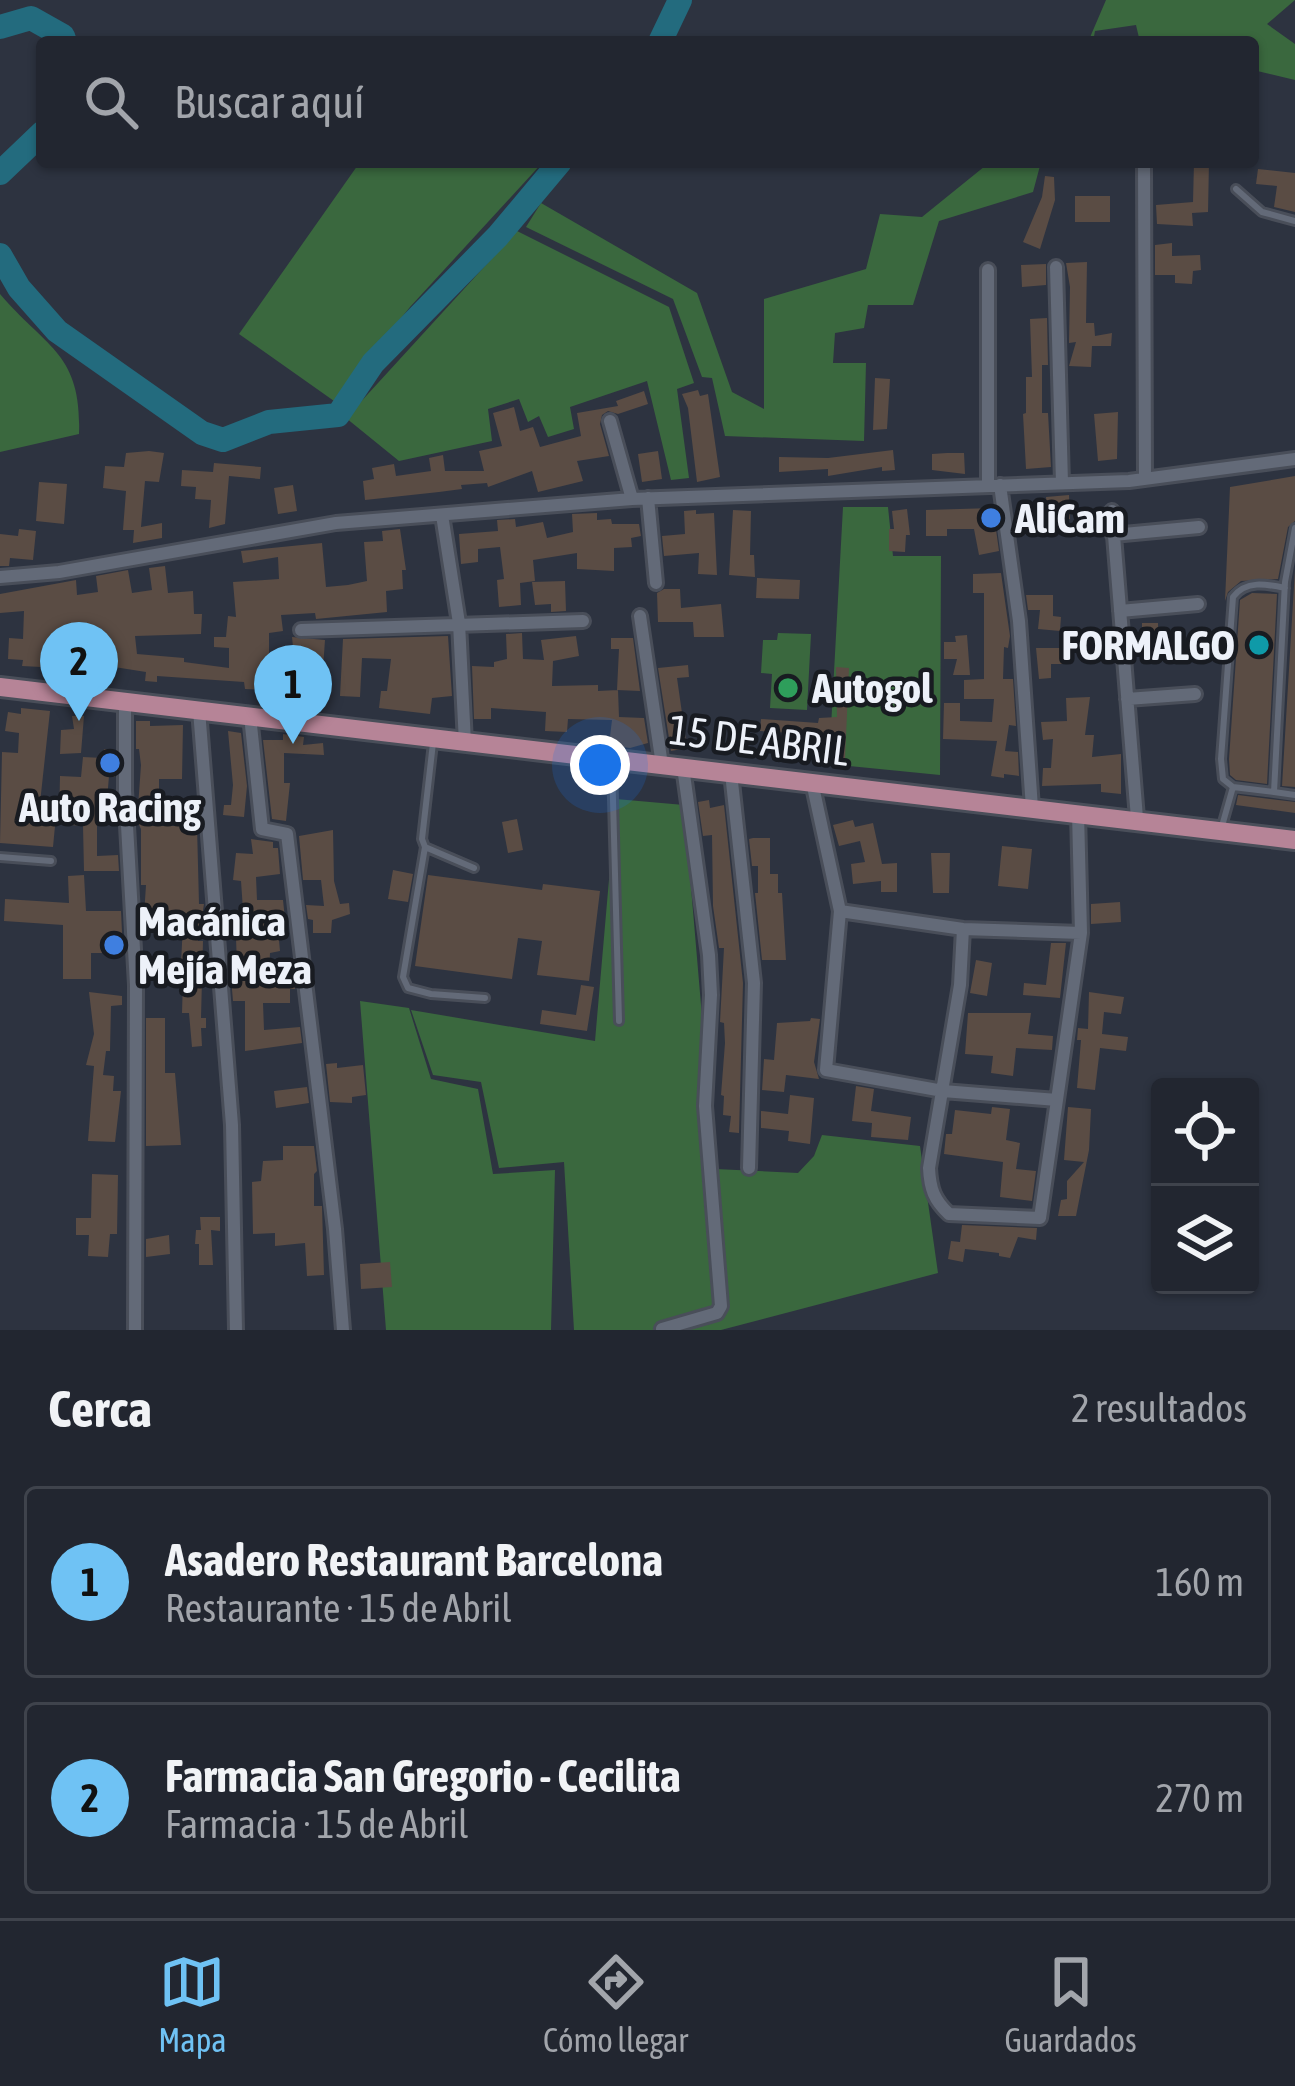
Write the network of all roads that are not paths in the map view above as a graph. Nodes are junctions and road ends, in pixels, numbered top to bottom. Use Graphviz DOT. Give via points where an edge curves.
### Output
graph roads {
  1 [pos="1144,168"];
  2 [pos="1236,189"];
  3 [pos="1295,221"];
  4 [pos="1055,267"];
  5 [pos="988,270"];
  6 [pos="610,422"];
  7 [pos="1295,459"];
  8 [pos="1145,479"];
  9 [pos="1062,483"];
  10 [pos="994,486"];
  11 [pos="648,498"];
  12 [pos="632,499"];
  13 [pos="1112,511"];
  14 [pos="442,515"];
  15 [pos="1199,527"];
  16 [pos="1295,528"];
  17 [pos="1113,535"];
  18 [pos="0,577"];
  19 [pos="656,583"];
  20 [pos="1285,588"];
  21 [pos="1198,604"];
  22 [pos="1120,611"];
  23 [pos="640,616"];
  24 [pos="583,621"];
  25 [pos="459,623"];
  26 [pos="301,629"];
  27 [pos="0,687"];
  28 [pos="1195,694"];
  29 [pos="1127,699"];
  30 [pos="125,702"];
  31 [pos="200,710"];
  32 [pos="250,716"];
  33 [pos="433,739"];
  34 [pos="465,743"];
  35 [pos="612,759"];
  36 [pos="662,765"];
  37 [pos="683,767"];
  38 [pos="731,773"];
  39 [pos="812,782"];
  40 [pos="1233,787"];
  41 [pos="1274,792"];
  42 [pos="1295,795"];
  43 [pos="1032,808"];
  44 [pos="1078,813"];
  45 [pos="1137,818"];
  46 [pos="1222,829"];
  47 [pos="1295,840"];
  48 [pos="424,847"];
  49 [pos="0,857"];
  50 [pos="51,861"];
  51 [pos="474,868"];
  52 [pos="840,911"];
  53 [pos="963,928"];
  54 [pos="1081,933"];
  55 [pos="485,998"];
  56 [pos="619,1021"];
  57 [pos="943,1091"];
  58 [pos="1057,1100"];
  59 [pos="749,1168"];
  60 [pos="662,1329"];
  61 [pos="135,1330"];
  62 [pos="236,1330"];
  63 [pos="343,1330"];
  1 -- 8 [label="street"];
  2 -- 3 [label="lane" via="1262,212"];
  4 -- 9 [label="street"];
  5 -- 10 [label="street"];
  6 -- 12 [label="street"];
  7 -- 8 [label="street"];
  8 -- 9 [label="street"];
  9 -- 10 [label="street"];
  10 -- 11 [label="street"];
  10 -- 43 [label="street" via="1019,621"];
  11 -- 12 [label="street"];
  11 -- 19 [label="street"];
  12 -- 14 [label="street"];
  13 -- 17 [label="street"];
  14 -- 18 [label="street" via="336,523"];
  14 -- 25 [label="street"];
  15 -- 17 [label="street"];
  16 -- 20 [label="lane"];
  17 -- 22 [label="street"];
  20 -- 40 [label="lane" via="1245,586 1233,598 1221,759 1223,779"];
  20 -- 41 [label="lane"];
  21 -- 22 [label="street"];
  22 -- 29 [label="street"];
  23 -- 36 [label="street"];
  24 -- 25 [label="street"];
  25 -- 26 [label="street"];
  25 -- 34 [label="street"];
  27 -- 30 [label="main road, 15 DE ABRIL"];
  28 -- 29 [label="street"];
  29 -- 45 [label="street"];
  30 -- 31 [label="main road, 15 DE ABRIL"];
  30 -- 61 [label="street" via="136,985"];
  31 -- 32 [label="main road, 15 DE ABRIL"];
  31 -- 62 [label="street" via="232,1125"];
  32 -- 33 [label="main road, 15 DE ABRIL"];
  32 -- 63 [label="street" via="262,830 286,834"];
  33 -- 34 [label="main road, 15 DE ABRIL"];
  33 -- 48 [label="lane"];
  34 -- 35 [label="main road, 15 DE ABRIL"];
  35 -- 36 [label="main road, 15 DE ABRIL"];
  35 -- 56 [label="lane"];
  36 -- 37 [label="main road, 15 DE ABRIL"];
  37 -- 38 [label="main road, 15 DE ABRIL"];
  37 -- 60 [label="street" via="709,955 705,1106 721,1306"];
  38 -- 39 [label="main road, 15 DE ABRIL"];
  38 -- 59 [label="street" via="754,983"];
  39 -- 43 [label="main road, 15 DE ABRIL"];
  39 -- 52 [label="street"];
  40 -- 41 [label="lane"];
  40 -- 46 [label="lane"];
  41 -- 42 [label="lane"];
  43 -- 44 [label="main road, 15 DE ABRIL"];
  44 -- 45 [label="main road, 15 DE ABRIL"];
  44 -- 54 [label="street"];
  45 -- 46 [label="main road, 15 DE ABRIL"];
  46 -- 47 [label="main road, 15 DE ABRIL"];
  48 -- 51 [label="lane"];
  48 -- 55 [label="lane" via="403,976 408,988"];
  49 -- 50 [label="lane"];
  52 -- 53 [label="street"];
  52 -- 57 [label="street" via="826,1070"];
  53 -- 54 [label="street"];
  53 -- 57 [label="street"];
  54 -- 58 [label="street"];
  57 -- 58 [label="street"];
  57 -- 58 [label="street" via="928,1168 930,1190 950,1214 1040,1218"];
}
